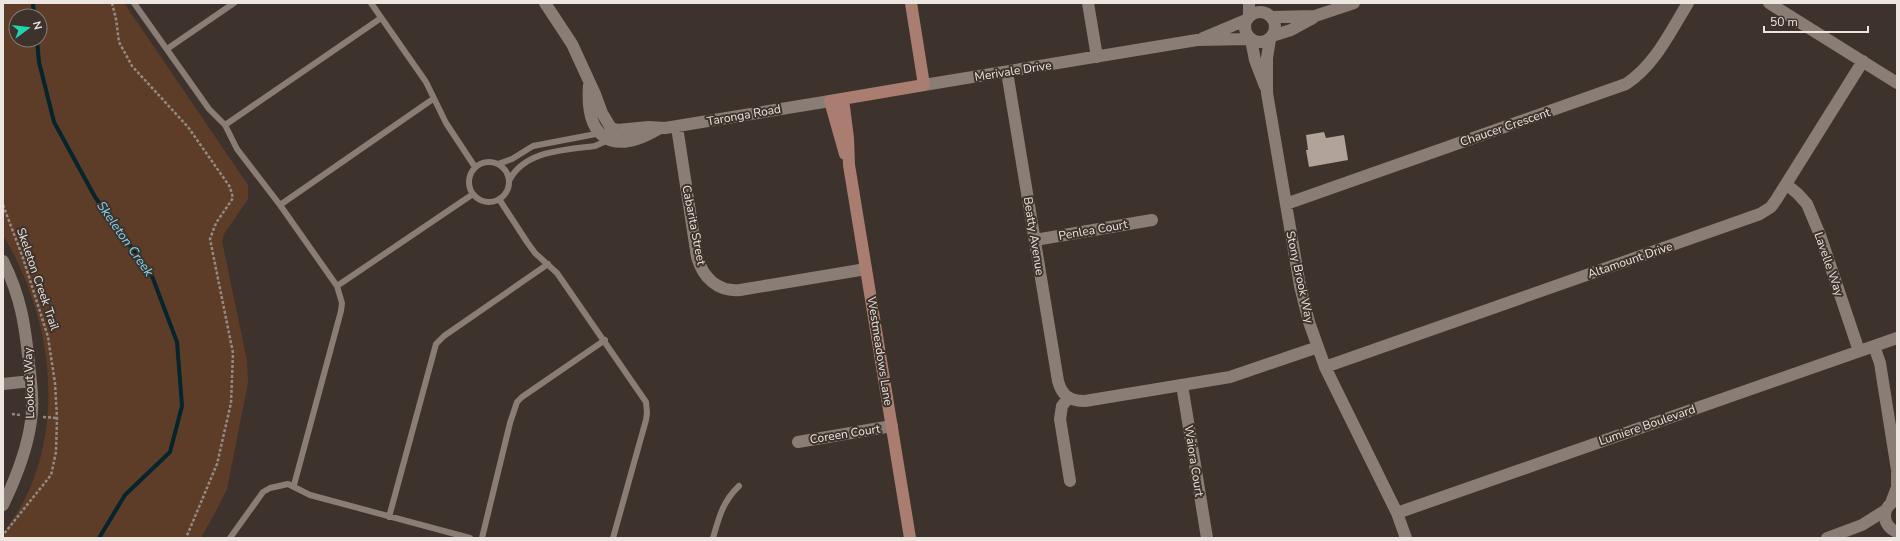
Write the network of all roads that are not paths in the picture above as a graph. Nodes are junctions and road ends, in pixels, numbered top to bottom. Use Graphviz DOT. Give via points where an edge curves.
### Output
graph roads {
  1 [pos="134,3"];
  2 [pos="234,3"];
  3 [pos="371,3"];
  4 [pos="545,3"];
  5 [pos="911,3"];
  6 [pos="1088,3"];
  7 [pos="1249,3"];
  8 [pos="1264,3"];
  9 [pos="1354,3"];
  10 [pos="1688,3"];
  11 [pos="1769,3"];
  12 [pos="1270,16"];
  13 [pos="1315,16"];
  14 [pos="381,18"];
  15 [pos="1248,18"];
  16 [pos="1271,38"];
  17 [pos="1197,40"];
  18 [pos="1250,40"];
  19 [pos="167,49"];
  20 [pos="1097,57"];
  21 [pos="1863,61"];
  22 [pos="1007,72"];
  23 [pos="1897,83"];
  24 [pos="924,86"];
  25 [pos="1267,93"];
  26 [pos="433,99"];
  27 [pos="843,99"];
  28 [pos="830,101"];
  29 [pos="225,125"];
  30 [pos="677,126"];
  31 [pos="606,134"];
  32 [pos="498,164"];
  33 [pos="849,165"];
  34 [pos="475,167"];
  35 [pos="509,181"];
  36 [pos="1786,184"];
  37 [pos="473,194"];
  38 [pos="499,199"];
  39 [pos="1286,204"];
  40 [pos="280,205"];
  41 [pos="1152,220"];
  42 [pos="1035,240"];
  43 [pos="3,261"];
  44 [pos="548,264"];
  45 [pos="866,269"];
  46 [pos="337,286"];
  47 [pos="1897,338"];
  48 [pos="604,340"];
  49 [pos="1874,346"];
  50 [pos="1318,347"];
  51 [pos="1859,351"];
  52 [pos="1325,367"];
  53 [pos="31,381"];
  54 [pos="3,384"];
  55 [pos="1182,385"];
  56 [pos="1068,398"];
  57 [pos="892,426"];
  58 [pos="798,442"];
  59 [pos="1897,471"];
  60 [pos="1070,481"];
  61 [pos="294,485"];
  62 [pos="739,486"];
  63 [pos="1891,504"];
  64 [pos="3,505"];
  65 [pos="1397,513"];
  66 [pos="389,518"];
  67 [pos="1862,525"];
  68 [pos="1895,531"];
  69 [pos="230,538"];
  70 [pos="470,538"];
  71 [pos="482,538"];
  72 [pos="614,538"];
  73 [pos="713,538"];
  74 [pos="910,538"];
  75 [pos="1207,538"];
  76 [pos="1406,538"];
  77 [pos="1827,538"];
  1 -- 19 [label="lane"];
  2 -- 19 [label="lane"];
  3 -- 14 [label="lane"];
  4 -- 31 [label="street" via="572,44 595,94 604,119"];
  5 -- 24 [label="street"];
  6 -- 20 [label="street"];
  7 -- 15 [label="street"];
  8 -- 12 [label="street"];
  9 -- 13 [label="street"];
  10 -- 39 [label="street, Chaucer Crescent" via="1645,69 1626,84"];
  11 -- 21 [label="street"];
  12 -- 13 [label="street"];
  12 -- 15 [label="street" via="1259,12"];
  12 -- 16 [label="street" via="1275,27"];
  13 -- 16 [label="street"];
  14 -- 26 [label="lane" via="426,82"];
  14 -- 29 [label="lane"];
  15 -- 17 [label="street, Merivale Drive"];
  15 -- 18 [label="street" via="1244,29"];
  16 -- 18 [label="street" via="1261,43"];
  16 -- 25 [label="street, Stony Brook Way" via="1267,58"];
  17 -- 18 [label="street, Merivale Drive"];
  17 -- 20 [label="street, Merivale Drive"];
  18 -- 25 [label="street, Stony Brook Way"];
  19 -- 29 [label="lane" via="209,109"];
  20 -- 22 [label="street, Merivale Drive"];
  21 -- 23 [label="street"];
  21 -- 36 [label="street, Altamount Drive"];
  22 -- 24 [label="street, Merivale Drive"];
  22 -- 42 [label="street, Beatty Avenue"];
  24 -- 27 [label="street, Merivale Drive"];
  25 -- 39 [label="street, Stony Brook Way"];
  26 -- 34 [label="lane"];
  26 -- 40 [label="lane"];
  27 -- 28 [label="street, Merivale Drive"];
  27 -- 33 [label="street, Westmeadows Lane"];
  28 -- 30 [label="street, Taronga Road"];
  28 -- 33 [label="street, Westmeadows Lane"];
  29 -- 40 [label="lane" via="237,149"];
  30 -- 31 [label="street, Taronga Road" via="617,130"];
  30 -- 45 [label="street, Cabarita Street" via="697,258 703,272 716,285 740,290"];
  31 -- 32 [label="lane, Taronga Road" via="533,146"];
  31 -- 35 [label="lane, Taronga Road" via="595,146 539,155 512,174"];
  32 -- 34 [label="lane" via="486,162"];
  32 -- 35 [label="lane" via="507,173"];
  33 -- 45 [label="street, Westmeadows Lane"];
  34 -- 37 [label="lane" via="469,180"];
  35 -- 38 [label="lane" via="506,192"];
  36 -- 51 [label="street, Lavelle Way" via="1807,204"];
  36 -- 52 [label="street, Altamount Drive" via="1771,207 1760,214"];
  37 -- 38 [label="lane" via="485,201"];
  37 -- 46 [label="lane"];
  38 -- 44 [label="lane" via="535,253"];
  39 -- 50 [label="street, Stony Brook Way" via="1303,298"];
  40 -- 46 [label="lane"];
  41 -- 42 [label="street, Penlea Court"];
  42 -- 56 [label="street, Beatty Avenue" via="1058,381 1062,393"];
  43 -- 53 [label="street, Lookout Way" via="15,288 24,321"];
  44 -- 48 [label="lane"];
  44 -- 66 [label="lane" via="436,344"];
  45 -- 57 [label="street, Westmeadows Lane"];
  46 -- 61 [label="lane" via="342,303 341,311"];
  47 -- 49 [label="street, Lumiere Boulevard"];
  48 -- 71 [label="lane" via="517,402"];
  48 -- 72 [label="lane" via="642,395 648,413"];
  49 -- 51 [label="street, Lumiere Boulevard"];
  49 -- 59 [label="street" via="1880,363"];
  50 -- 52 [label="street, Stony Brook Way"];
  50 -- 55 [label="street" via="1230,377"];
  51 -- 65 [label="street, Lumiere Boulevard"];
  52 -- 65 [label="street, Stony Brook Way"];
  53 -- 54 [label="street"];
  53 -- 64 [label="street, Lookout Way" via="31,420 28,438 21,464"];
  55 -- 56 [label="street" via="1085,401"];
  55 -- 75 [label="street, Waiora Court"];
  56 -- 60 [label="street" via="1062,406 1060,419"];
  57 -- 58 [label="street, Coreen Court"];
  57 -- 74 [label="street, Westmeadows Lane"];
  59 -- 63 [label="street"];
  61 -- 66 [label="lane" via="310,495"];
  61 -- 69 [label="lane" via="283,484 263,492"];
  62 -- 73 [label="lane" via="720,511"];
  63 -- 67 [label="street"];
  63 -- 68 [label="street" via="1885,519"];
  65 -- 76 [label="street, Stony Brook Way"];
  66 -- 70 [label="lane"];
  67 -- 68 [label="street" via="1880,524"];
  67 -- 77 [label="street"];
}
